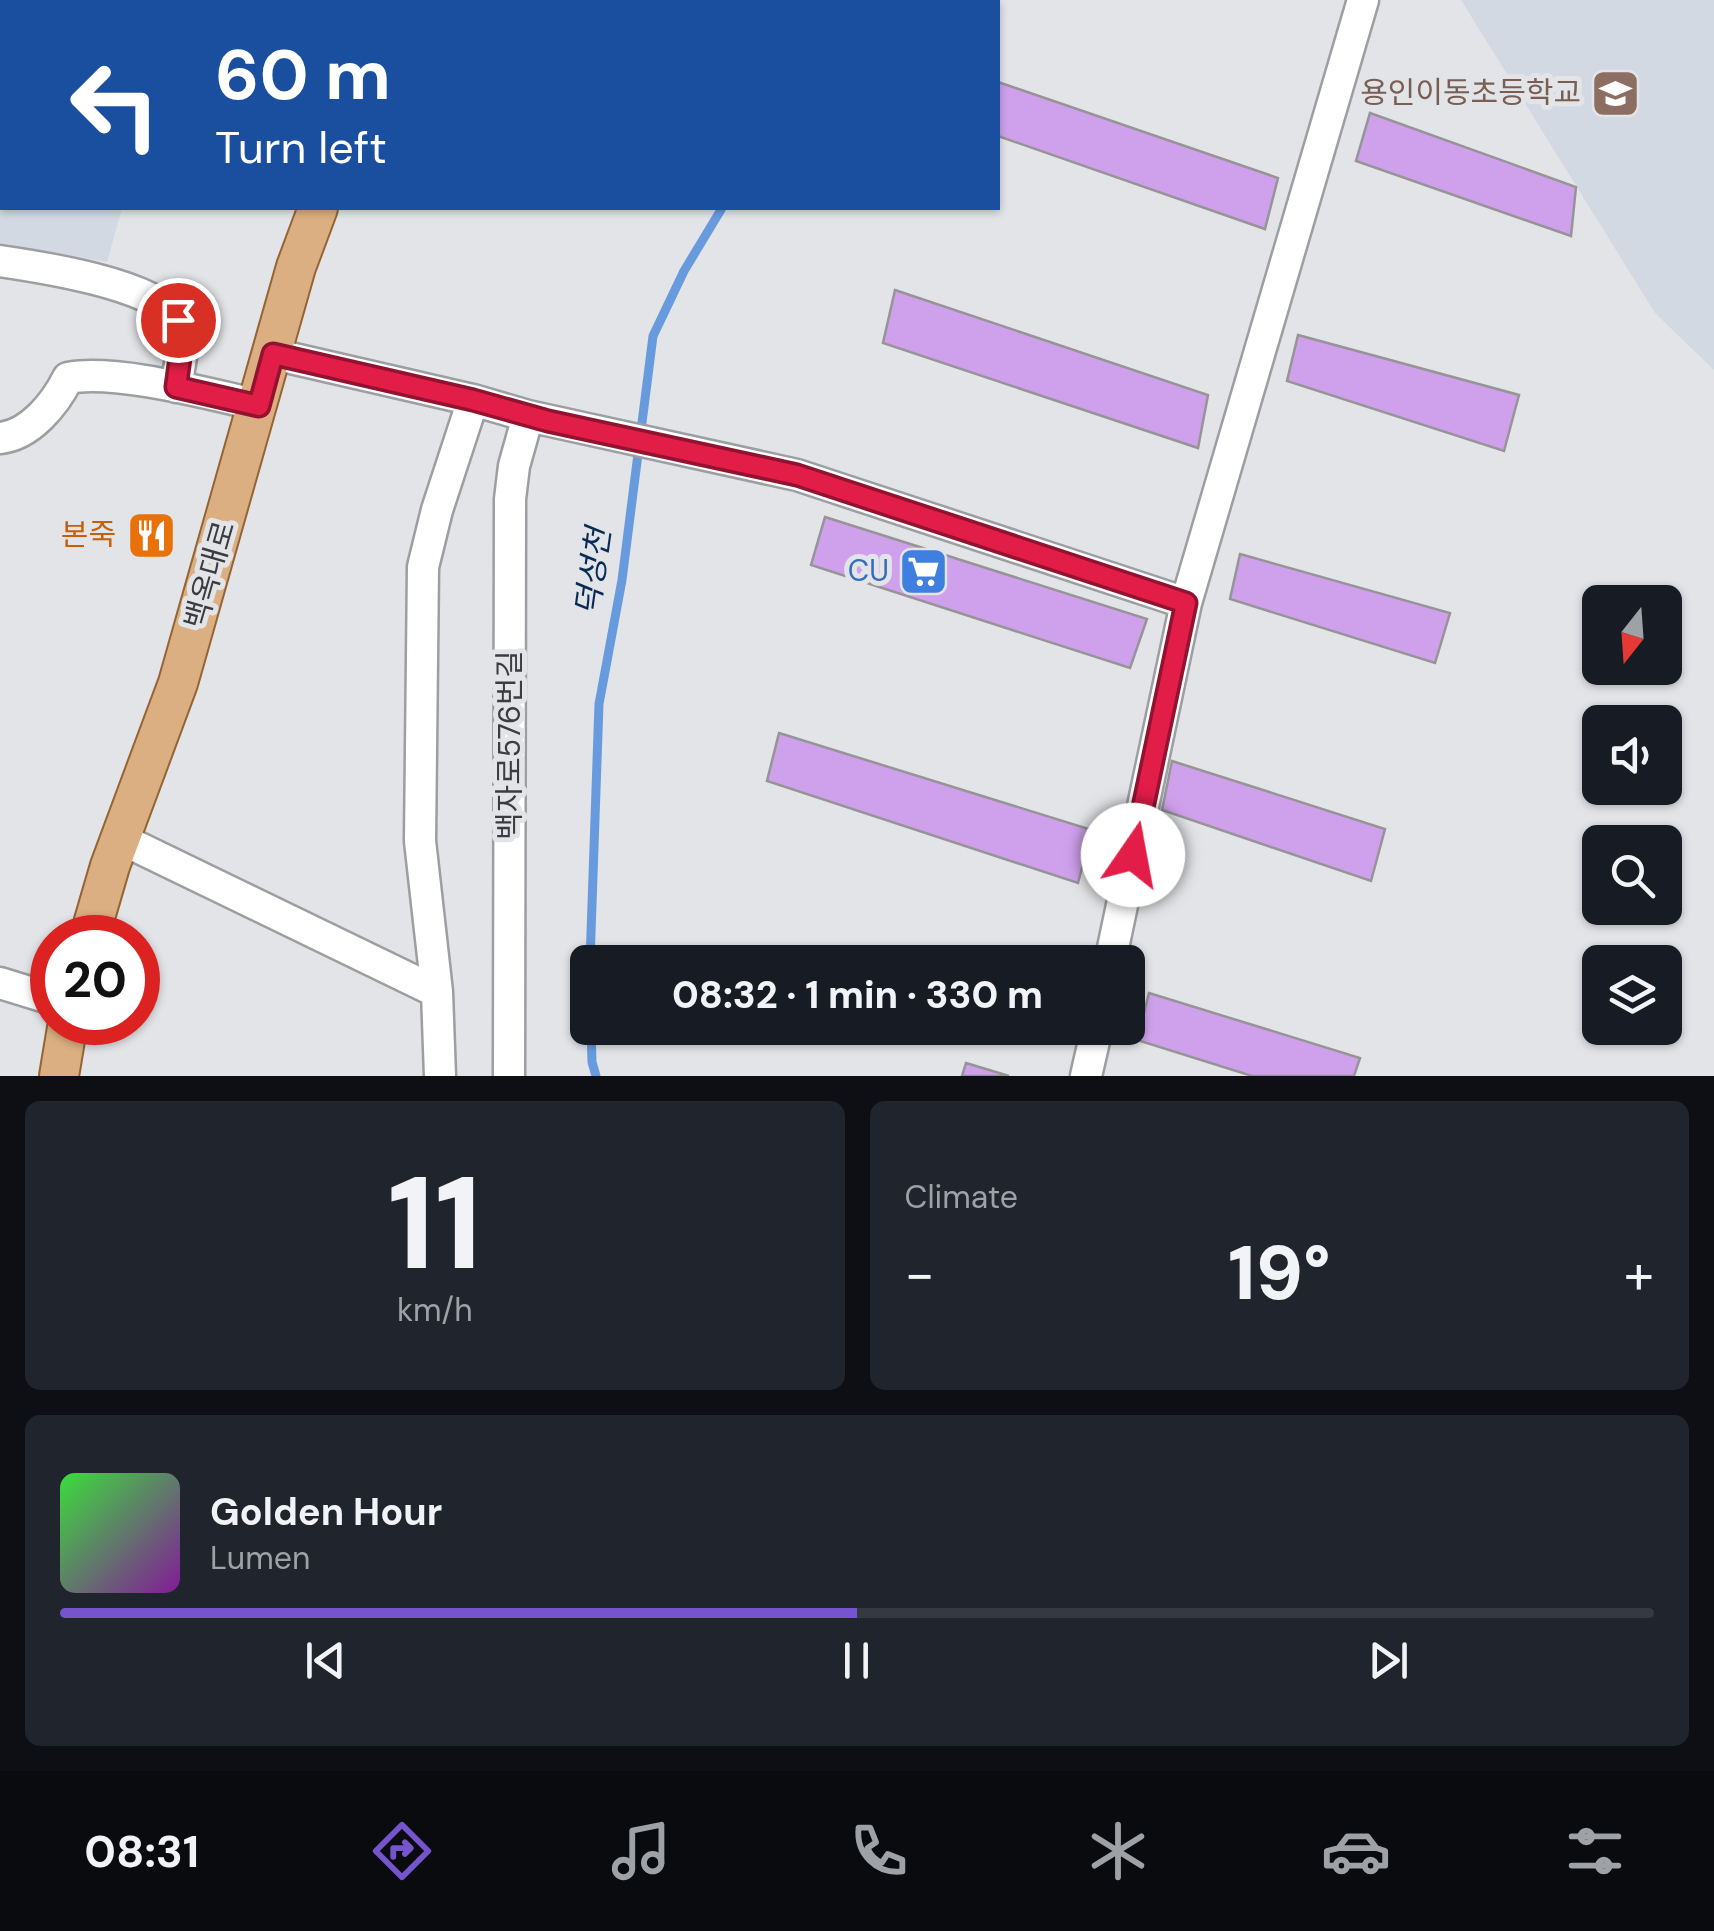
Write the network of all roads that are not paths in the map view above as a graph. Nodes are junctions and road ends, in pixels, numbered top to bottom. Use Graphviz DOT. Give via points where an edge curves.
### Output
graph roads {
  1 [pos="1363,0"];
  2 [pos="317,210"];
  3 [pos="0,261"];
  4 [pos="273,354"];
  5 [pos="176,387"];
  6 [pos="473,400"];
  7 [pos="259,406"];
  8 [pos="538,419"];
  9 [pos="0,438"];
  10 [pos="1186,603"];
  11 [pos="120,839"];
  12 [pos="96,915"];
  13 [pos="1114,945"];
  14 [pos="0,983"];
  15 [pos="437,992"];
  16 [pos="30,993"];
  17 [pos="65,1045"];
  18 [pos="1093,1045"];
  19 [pos="60,1076"];
  20 [pos="440,1076"];
  21 [pos="509,1076"];
  22 [pos="1086,1076"];
  1 -- 10 [label="street"];
  2 -- 4 [label="main road, 백옥대로"];
  3 -- 5 [label="street" via="118,286 164,306 178,320 182,343"];
  4 -- 6 [label="street"];
  4 -- 7 [label="main road, 백옥대로"];
  5 -- 7 [label="street"];
  5 -- 9 [label="street" via="68,378 45,412 16,436"];
  6 -- 8 [label="street"];
  6 -- 15 [label="street" via="423,568 420,841"];
  7 -- 11 [label="main road, 백옥대로" via="178,683"];
  8 -- 10 [label="street" via="797,475"];
  8 -- 21 [label="street, 백자로576번길" via="514,466 510,499"];
  10 -- 13 [label="street"];
  11 -- 12 [label="main road, 백옥대로"];
  11 -- 15 [label="street"];
  14 -- 16 [label="street"];
  15 -- 20 [label="street"];
  17 -- 19 [label="main road"];
  18 -- 22 [label="street"];
}
